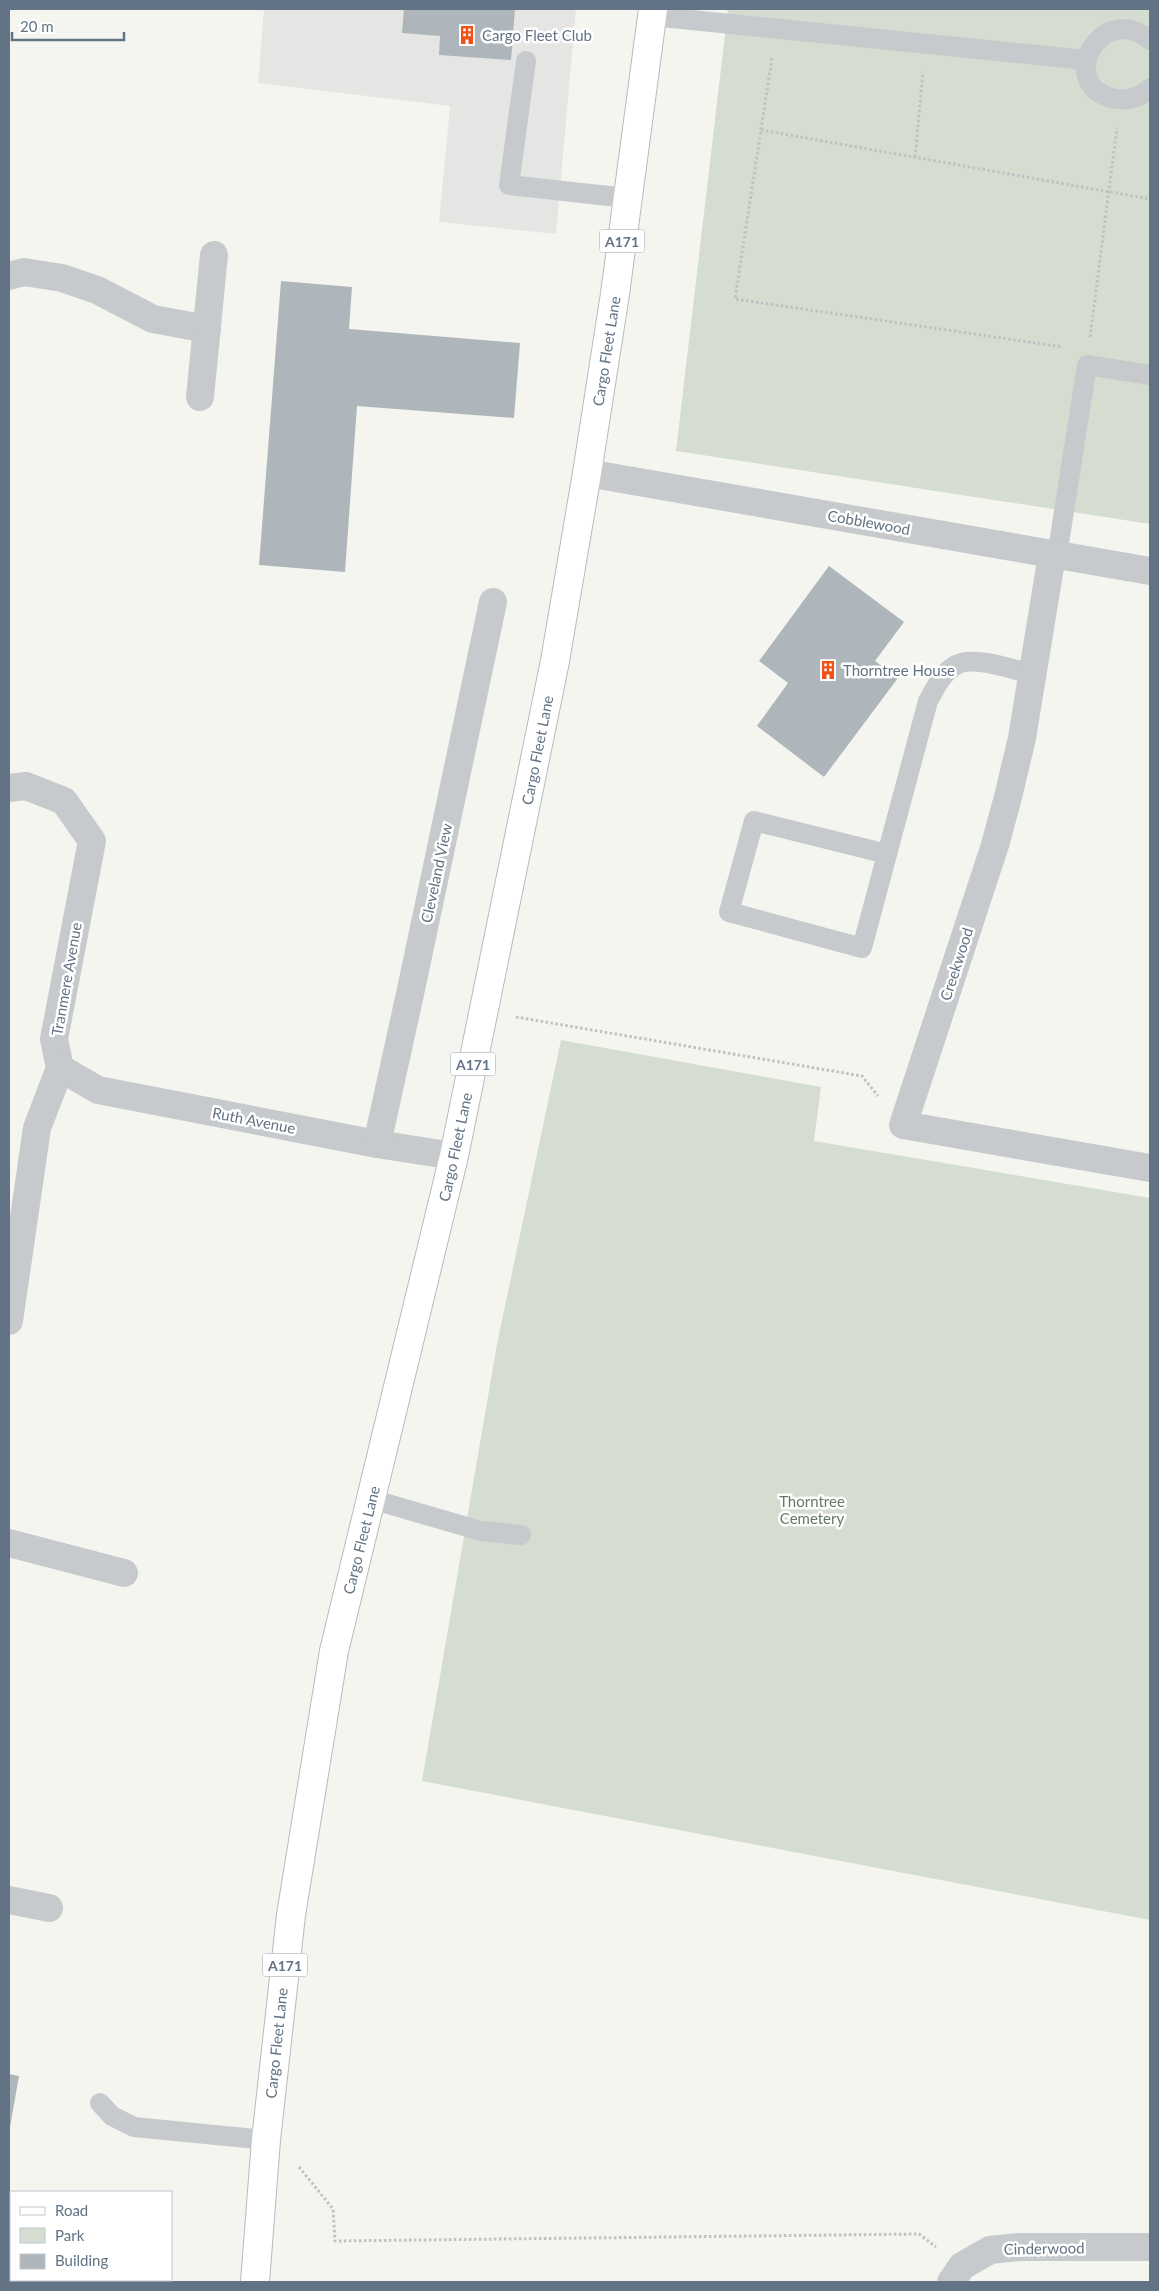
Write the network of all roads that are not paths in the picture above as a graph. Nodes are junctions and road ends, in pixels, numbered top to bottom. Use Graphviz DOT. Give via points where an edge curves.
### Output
graph roads {
  1 [pos="653,12"];
  2 [pos="1150,40"];
  3 [pos="1086,60"];
  4 [pos="526,61"];
  5 [pos="1150,88"];
  6 [pos="627,198"];
  7 [pos="214,254"];
  8 [pos="9,276"];
  9 [pos="207,329"];
  10 [pos="1150,375"];
  11 [pos="200,397"];
  12 [pos="587,473"];
  13 [pos="1055,555"];
  14 [pos="1150,571"];
  15 [pos="493,602"];
  16 [pos="1032,674"];
  17 [pos="17,787"];
  18 [pos="887,854"];
  19 [pos="60,1068"];
  20 [pos="377,1144"];
  21 [pos="454,1156"];
  22 [pos="1150,1168"];
  23 [pos="9,1321"];
  24 [pos="371,1499"];
  25 [pos="521,1535"];
  26 [pos="9,1543"];
  27 [pos="124,1573"];
  28 [pos="9,1900"];
  29 [pos="49,1908"];
  30 [pos="100,2103"];
  31 [pos="266,2140"];
  32 [pos="1150,2247"];
  33 [pos="956,2274"];
  34 [pos="254,2282"];
  1 -- 3 [label="lane" via="777,29"];
  1 -- 6 [label="main road, Cargo Fleet Lane / A171"];
  2 -- 3 [label="lane" via="1132,27 1119,26 1097,37"];
  3 -- 5 [label="lane" via="1087,73 1099,92 1120,100 1132,99"];
  4 -- 6 [label="lane" via="509,185"];
  6 -- 12 [label="main road, Cargo Fleet Lane / A171"];
  7 -- 9 [label="street"];
  8 -- 9 [label="street" via="24,272 62,278 97,290 153,318"];
  9 -- 11 [label="street"];
  10 -- 13 [label="lane" via="1088,358"];
  12 -- 13 [label="street, Cobblewood"];
  12 -- 21 [label="main road, Cargo Fleet Lane / A171" via="555,662"];
  13 -- 14 [label="street, Cobblewood"];
  13 -- 16 [label="street, Creekwood"];
  15 -- 20 [label="street, Cleveland View"];
  16 -- 18 [label="lane" via="981,662 958,664 940,679 928,701"];
  16 -- 22 [label="street, Creekwood" via="1022,738 995,845 903,1126"];
  17 -- 19 [label="street, Tranmere Avenue" via="64,801 92,840 54,1039"];
  18 -- 18 [label="lane" via="862,948 730,912 754,821"];
  19 -- 20 [label="street, Ruth Avenue" via="98,1090"];
  19 -- 23 [label="street" via="37,1128"];
  20 -- 21 [label="street, Ruth Avenue"];
  21 -- 24 [label="main road, Cargo Fleet Lane / A171"];
  24 -- 25 [label="lane" via="481,1531"];
  24 -- 31 [label="main road, Cargo Fleet Lane / A171" via="332,1660 291,1915"];
  26 -- 27 [label="street"];
  28 -- 29 [label="street"];
  30 -- 31 [label="lane" via="112,2116 134,2127"];
  31 -- 34 [label="main road, Cargo Fleet Lane / A171"];
  32 -- 33 [label="street, Cinderwood" via="990,2250"];
}
